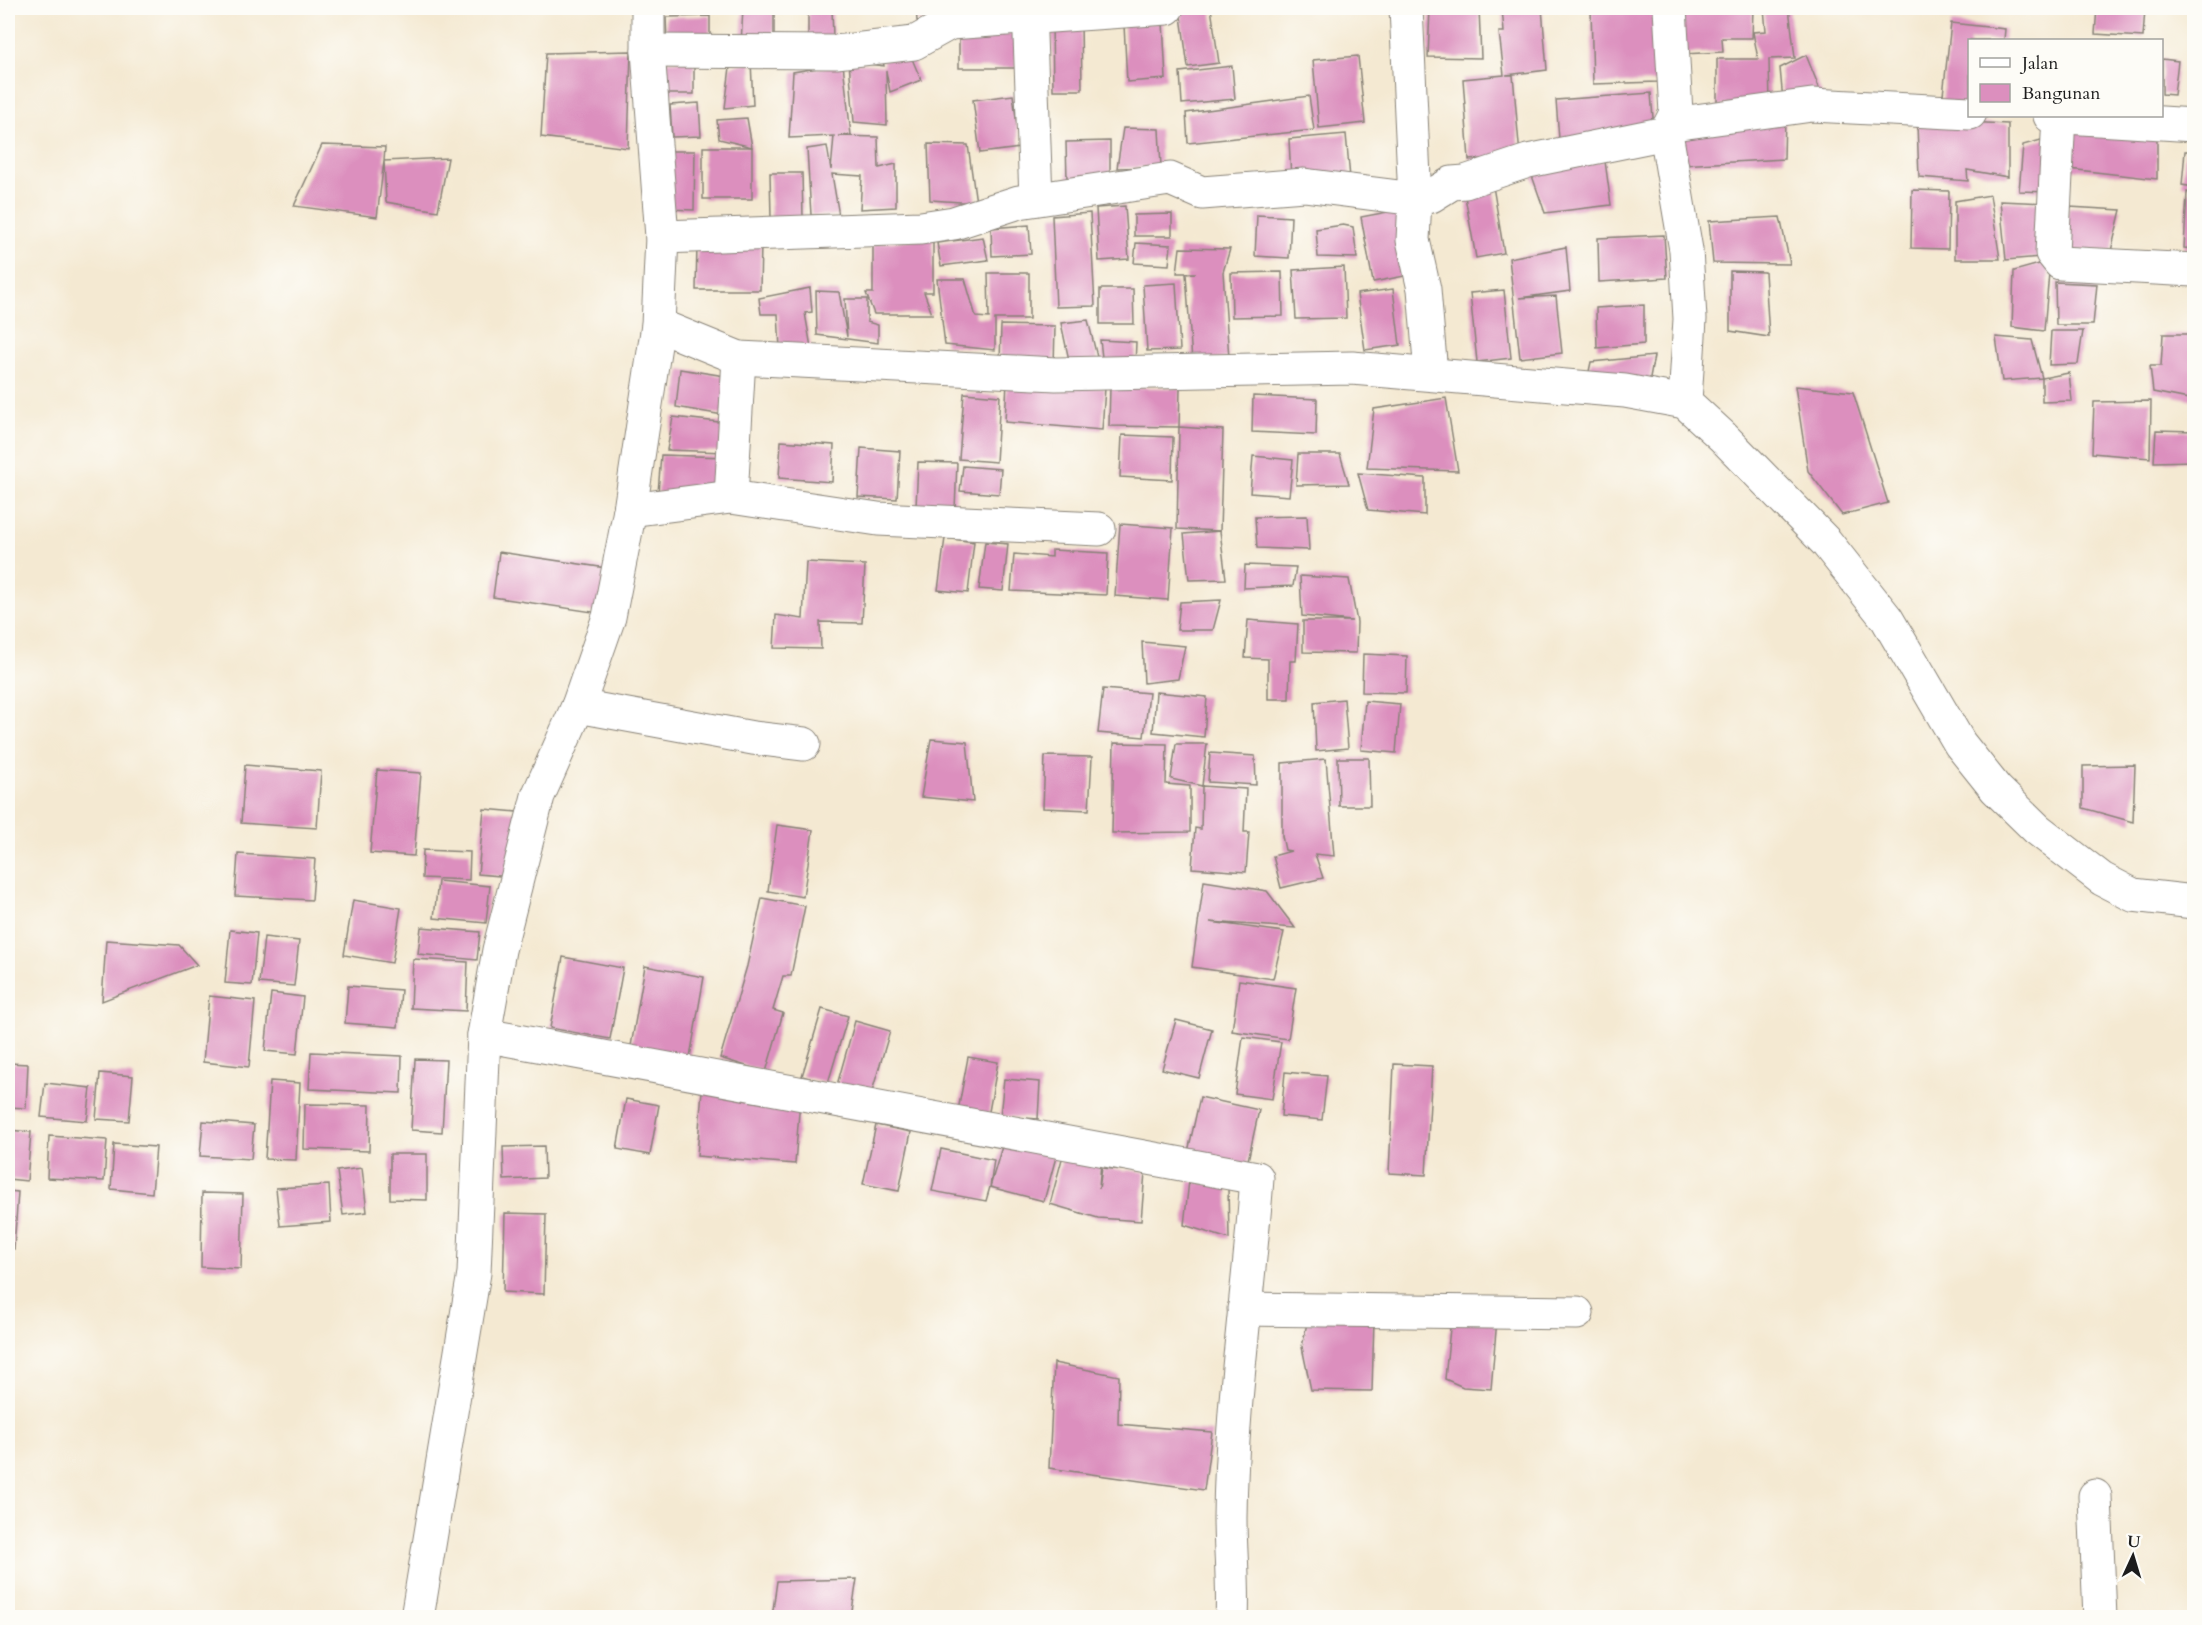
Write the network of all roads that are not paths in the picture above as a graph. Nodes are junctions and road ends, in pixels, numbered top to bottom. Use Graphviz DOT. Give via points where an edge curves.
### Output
graph roads {
  1 [pos="648,8"];
  2 [pos="1167,8"];
  3 [pos="1406,8"];
  4 [pos="1670,8"];
  5 [pos="1029,13"];
  6 [pos="648,51"];
  7 [pos="1968,113"];
  8 [pos="2060,117"];
  9 [pos="2075,117"];
  10 [pos="2194,125"];
  11 [pos="1670,129"];
  12 [pos="1036,199"];
  13 [pos="1415,199"];
  14 [pos="662,237"];
  15 [pos="2194,270"];
  16 [pos="658,325"];
  17 [pos="739,358"];
  18 [pos="1431,374"];
  19 [pos="1685,402"];
  20 [pos="731,497"];
  21 [pos="630,510"];
  22 [pos="1100,529"];
  23 [pos="578,706"];
  24 [pos="804,744"];
  25 [pos="2194,902"];
  26 [pos="484,1035"];
  27 [pos="1244,1309"];
  28 [pos="1577,1314"];
  29 [pos="2095,1496"];
  30 [pos="417,1617"];
  31 [pos="1232,1617"];
  32 [pos="2100,1617"];
  1 -- 6 [label="street"];
  2 -- 5 [label="street"];
  3 -- 13 [label="street"];
  4 -- 11 [label="street" via="1676,113"];
  5 -- 6 [label="street" via="950,22 914,43 836,51"];
  5 -- 12 [label="street"];
  6 -- 14 [label="street"];
  7 -- 11 [label="street" via="1812,105"];
  8 -- 15 [label="street" via="2052,253 2060,263"];
  9 -- 10 [label="street"];
  11 -- 13 [label="street" via="1528,161 1452,183 1431,196"];
  11 -- 19 [label="street" via="1686,250 1690,319"];
  12 -- 13 [label="street" via="1170,179 1202,193 1304,185"];
  12 -- 14 [label="street" via="954,223 921,228"];
  13 -- 18 [label="street" via="1413,240 1424,290"];
  14 -- 16 [label="street"];
  16 -- 17 [label="street"];
  16 -- 21 [label="street"];
  17 -- 18 [label="street" via="1056,374 1352,368"];
  17 -- 20 [label="street"];
  18 -- 19 [label="street" via="1624,391"];
  19 -- 25 [label="street" via="1826,542 1887,619 1960,744 1996,789 2037,829 2102,879 2133,894"];
  20 -- 21 [label="street"];
  20 -- 22 [label="street" via="878,519"];
  21 -- 23 [label="street" via="609,617"];
  23 -- 24 [label="street"];
  23 -- 26 [label="street" via="538,796 499,950"];
  26 -- 27 [label="street" via="1257,1178"];
  26 -- 30 [label="street" via="474,1273"];
  27 -- 28 [label="street"];
  27 -- 31 [label="street" via="1230,1517"];
  29 -- 32 [label="street"];
}
